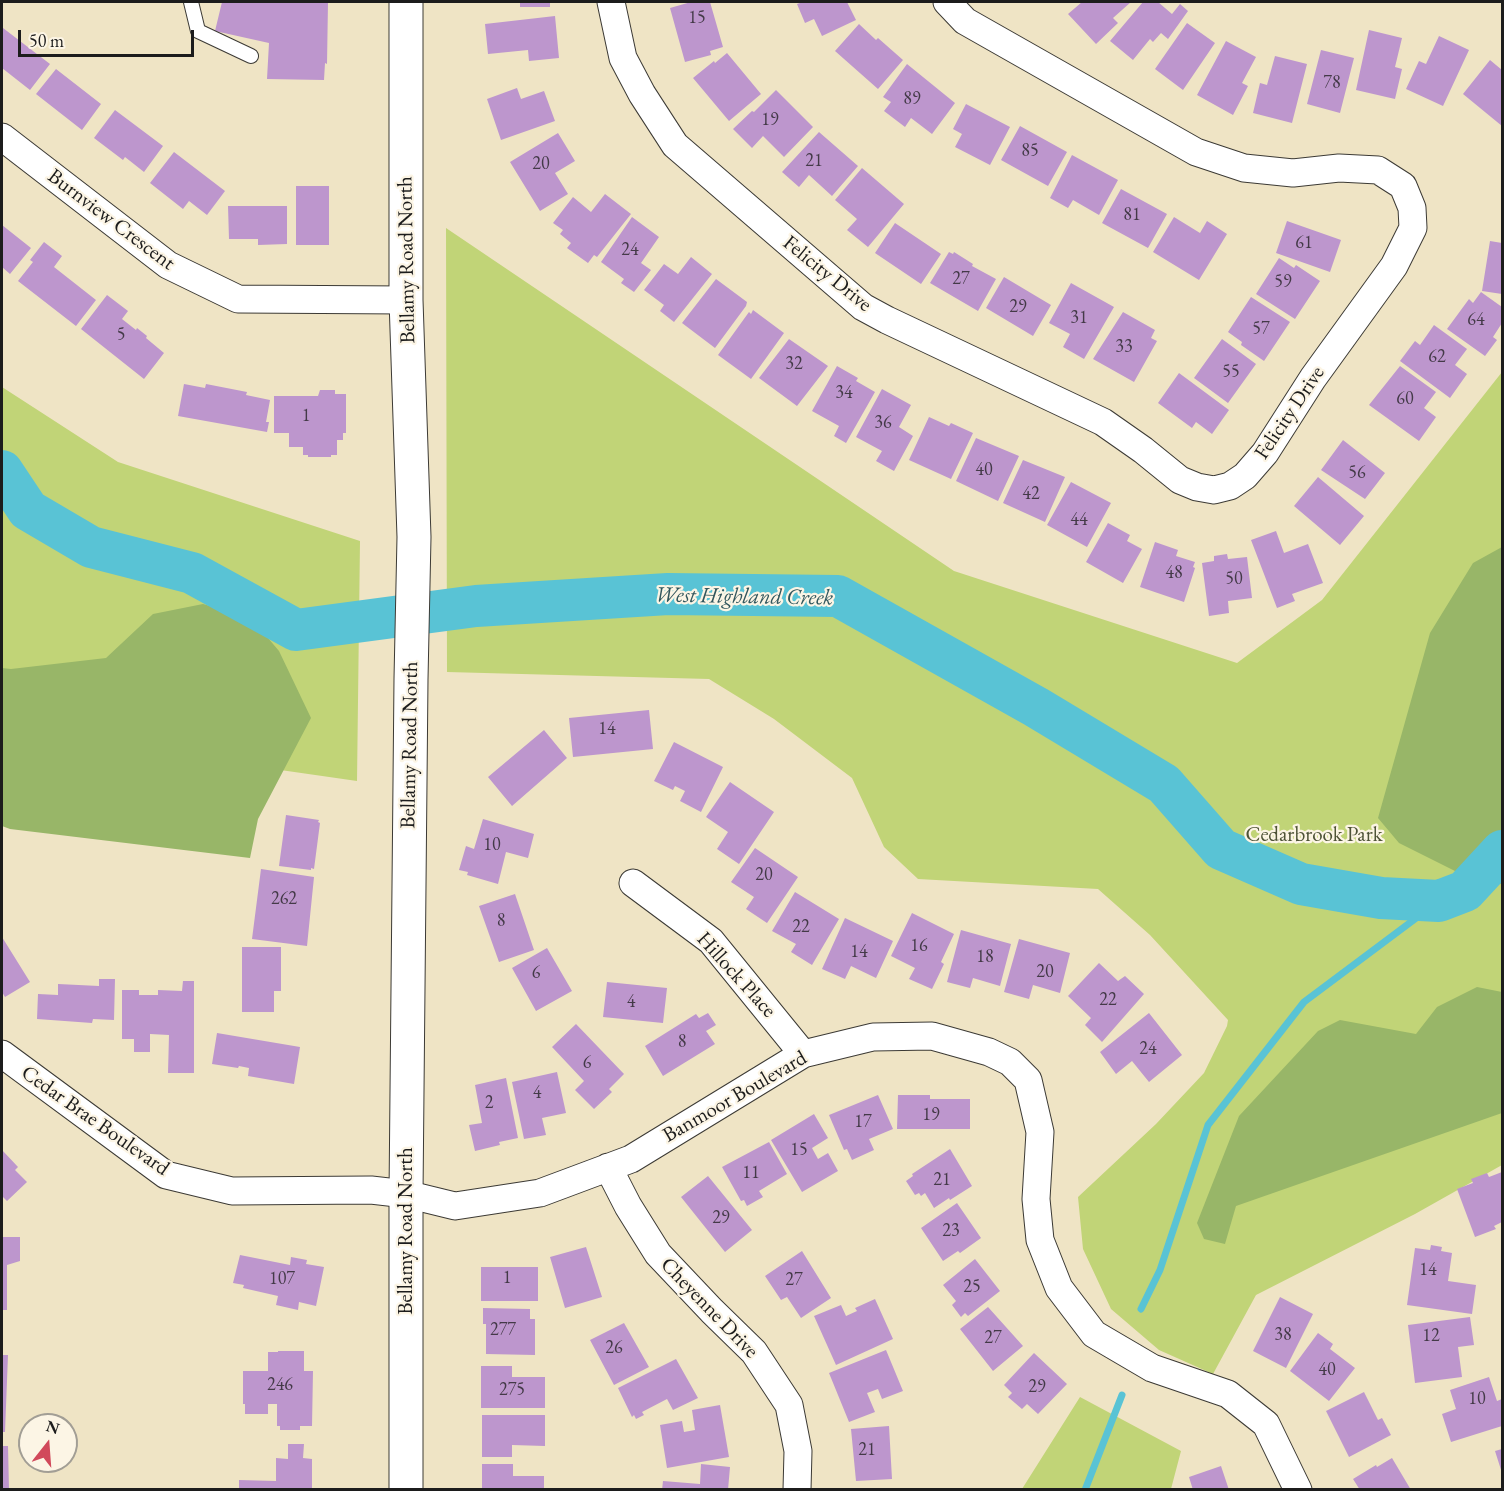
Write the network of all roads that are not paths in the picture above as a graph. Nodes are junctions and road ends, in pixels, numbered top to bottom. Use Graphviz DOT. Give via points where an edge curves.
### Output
graph roads {
  1 [pos="191,2"];
  2 [pos="406,2"];
  3 [pos="611,2"];
  4 [pos="946,2"];
  5 [pos="252,56"];
  6 [pos="2,137"];
  7 [pos="406,300"];
  8 [pos="633,883"];
  9 [pos="803,1053"];
  10 [pos="2,1054"];
  11 [pos="608,1167"];
  12 [pos="406,1194"];
  13 [pos="406,1490"];
  14 [pos="797,1490"];
  15 [pos="1298,1490"];
  1 -- 5 [label="lane" via="198,31"];
  2 -- 7 [label="street, Bellamy Road North"];
  3 -- 4 [label="street, Felicity Drive" via="623,58 675,145 863,307 1103,422 1180,480 1214,490 1230,486 1245,476 1265,453 1313,378 1394,266 1413,228 1412,208 1403,186 1377,170 1339,168 1293,173 1245,168 1196,152 965,21"];
  6 -- 7 [label="street, Burnview Crescent" via="168,265 238,299"];
  7 -- 12 [label="street, Bellamy Road North" via="414,537"];
  8 -- 9 [label="street, Hillock Place" via="711,941"];
  9 -- 11 [label="street, Banmoor Boulevard" via="631,1159"];
  9 -- 15 [label="street, Banmoor Boulevard" via="873,1037 932,1036 1010,1062 1028,1080 1040,1132 1036,1199 1040,1239 1059,1288 1094,1334 1152,1368 1227,1394 1266,1424"];
  10 -- 12 [label="street, Cedar Brae Boulevard" via="166,1175 232,1191 370,1190"];
  11 -- 12 [label="street, Banmoor Boulevard" via="540,1193 455,1206"];
  11 -- 14 [label="street, Cheyenne Drive" via="658,1254 754,1352 789,1405 798,1451"];
  12 -- 13 [label="street, Bellamy Road North"];
}
